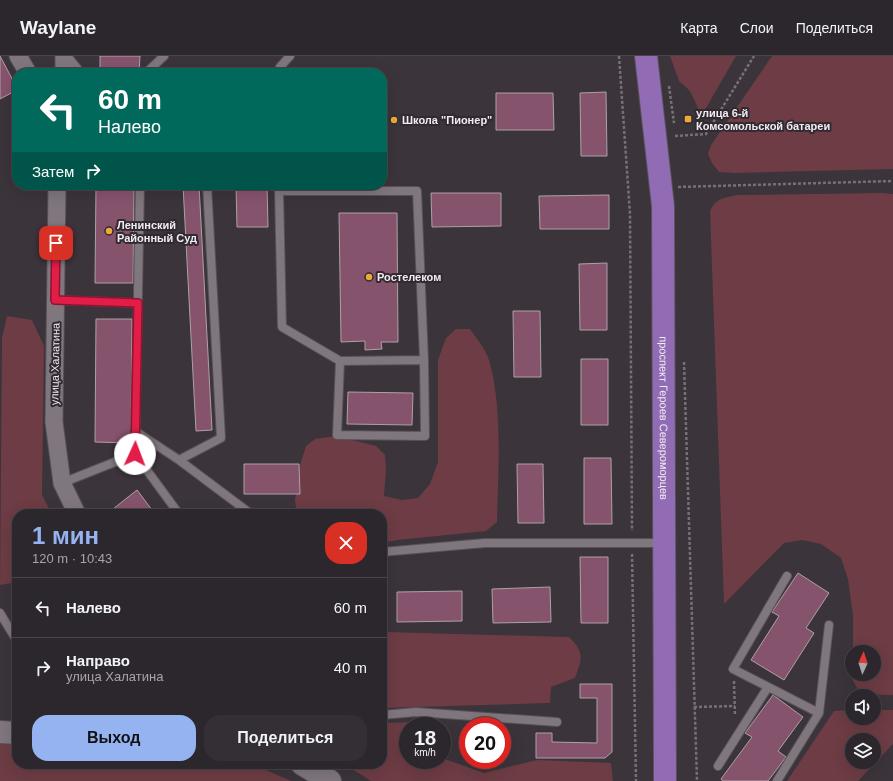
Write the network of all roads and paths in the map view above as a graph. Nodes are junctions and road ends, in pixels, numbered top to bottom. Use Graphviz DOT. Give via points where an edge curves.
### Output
graph roads {
  1 [pos="18,56"];
  2 [pos="65,56"];
  3 [pos="164,56"];
  4 [pos="290,56"];
  5 [pos="619,56"];
  6 [pos="646,56"];
  7 [pos="754,56"];
  8 [pos="25,68"];
  9 [pos="64,68"];
  10 [pos="76,68"];
  11 [pos="151,68"];
  12 [pos="280,68"];
  13 [pos="669,85"];
  14 [pos="675,136"];
  15 [pos="676,144"];
  16 [pos="677,180"];
  17 [pos="893,181"];
  18 [pos="678,187"];
  19 [pos="57,190"];
  20 [pos="140,190"];
  21 [pos="207,190"];
  22 [pos="279,190"];
  23 [pos="371,190"];
  24 [pos="678,194"];
  25 [pos="55,300"];
  26 [pos="138,303"];
  27 [pos="684,356"];
  28 [pos="424,360"];
  29 [pos="340,361"];
  30 [pos="136,432"];
  31 [pos="135,454"];
  32 [pos="179,460"];
  33 [pos="62,483"];
  34 [pos="75,509"];
  35 [pos="175,509"];
  36 [pos="244,509"];
  37 [pos="632,543"];
  38 [pos="665,543"];
  39 [pos="387,552"];
  40 [pos="787,576"];
  41 [pos="0,613"];
  42 [pos="829,625"];
  43 [pos="12,633"];
  44 [pos="768,687"];
  45 [pos="734,698"];
  46 [pos="735,706"];
  47 [pos="694,707"];
  48 [pos="735,713"];
  49 [pos="819,713"];
  50 [pos="387,715"];
  51 [pos="557,722"];
  52 [pos="0,732"];
  53 [pos="12,733"];
  54 [pos="718,766"];
  55 [pos="310,769"];
  56 [pos="330,781"];
  57 [pos="636,781"];
  58 [pos="665,781"];
  59 [pos="697,781"];
  60 [pos="777,781"];
  1 -- 8 [label="street"];
  2 -- 9 [label="street"];
  2 -- 10 [label="lane"];
  3 -- 11 [label="lane"];
  4 -- 12 [label="lane"];
  5 -- 37 [label="path" via="630,214"];
  6 -- 38 [label="main road, проспект Героев Североморцев" via="663,206"];
  7 -- 14 [label="path" via="706,134"];
  13 -- 14 [label="path"];
  14 -- 15 [label="path"];
  16 -- 18 [label="path"];
  17 -- 18 [label="path"];
  18 -- 24 [label="path"];
  19 -- 25 [label="street, улица Халатина"];
  20 -- 26 [label="lane"];
  21 -- 32 [label="lane" via="221,438"];
  22 -- 29 [label="lane" via="282,327"];
  23 -- 28 [label="lane" via="417,191"];
  25 -- 26 [label="lane"];
  25 -- 33 [label="street, улица Халатина" via="54,422"];
  26 -- 30 [label="lane"];
  27 -- 47 [label="path"];
  28 -- 29 [label="lane"];
  28 -- 29 [label="lane" via="425,436 337,435"];
  30 -- 31 [label="lane"];
  30 -- 32 [label="lane"];
  31 -- 33 [label="lane"];
  31 -- 35 [label="lane"];
  32 -- 36 [label="lane"];
  33 -- 34 [label="street, улица Халатина"];
  37 -- 38 [label="lane"];
  37 -- 39 [label="lane" via="485,543"];
  37 -- 57 [label="path"];
  38 -- 58 [label="main road, проспект Героев Североморцев"];
  40 -- 44 [label="lane" via="734,669"];
  41 -- 43 [label="lane"];
  42 -- 49 [label="lane"];
  44 -- 49 [label="lane"];
  44 -- 54 [label="lane"];
  45 -- 46 [label="path"];
  46 -- 47 [label="path"];
  46 -- 48 [label="path"];
  47 -- 59 [label="path"];
  49 -- 60 [label="lane"];
  50 -- 51 [label="lane" via="416,712"];
  52 -- 53 [label="street"];
  55 -- 56 [label="street"];
}
